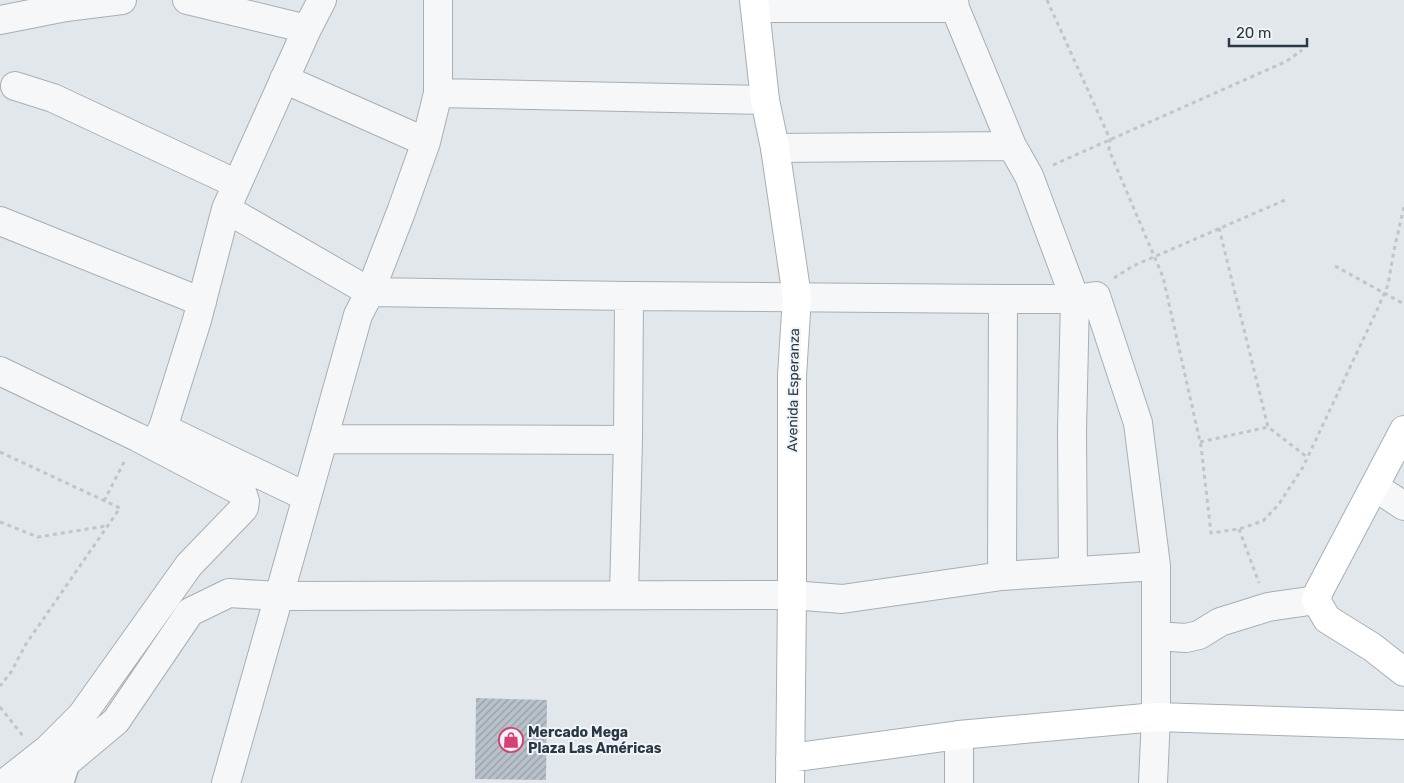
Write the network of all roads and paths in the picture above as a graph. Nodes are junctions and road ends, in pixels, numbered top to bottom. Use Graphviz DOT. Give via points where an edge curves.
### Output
graph roads {
  1 [pos="122,0"];
  2 [pos="187,0"];
  3 [pos="322,0"];
  4 [pos="438,0"];
  5 [pos="1047,0"];
  6 [pos="755,4"];
  7 [pos="954,4"];
  8 [pos="0,20"];
  9 [pos="307,28"];
  10 [pos="1302,50"];
  11 [pos="284,79"];
  12 [pos="15,86"];
  13 [pos="438,93"];
  14 [pos="765,100"];
  15 [pos="1110,139"];
  16 [pos="426,142"];
  17 [pos="1012,146"];
  18 [pos="775,148"];
  19 [pos="1029,176"];
  20 [pos="237,184"];
  21 [pos="1285,200"];
  22 [pos="1404,207"];
  23 [pos="226,209"];
  24 [pos="0,221"];
  25 [pos="1219,228"];
  26 [pos="1155,256"];
  27 [pos="1335,266"];
  28 [pos="370,292"];
  29 [pos="1384,293"];
  30 [pos="629,296"];
  31 [pos="797,297"];
  32 [pos="1086,298"];
  33 [pos="1003,299"];
  34 [pos="202,302"];
  35 [pos="1404,304"];
  36 [pos="0,371"];
  37 [pos="1268,427"];
  38 [pos="1404,430"];
  39 [pos="151,437"];
  40 [pos="324,439"];
  41 [pos="628,440"];
  42 [pos="1200,442"];
  43 [pos="0,452"];
  44 [pos="1308,458"];
  45 [pos="1375,486"];
  46 [pos="307,497"];
  47 [pos="104,501"];
  48 [pos="1404,506"];
  49 [pos="0,522"];
  50 [pos="107,526"];
  51 [pos="1239,529"];
  52 [pos="1156,566"];
  53 [pos="1073,571"];
  54 [pos="1002,576"];
  55 [pos="624,594"];
  56 [pos="792,595"];
  57 [pos="278,596"];
  58 [pos="1316,600"];
  59 [pos="1268,607"];
  60 [pos="1156,636"];
  61 [pos="1404,672"];
  62 [pos="0,686"];
  63 [pos="1156,717"];
  64 [pos="1404,725"];
  65 [pos="959,735"];
  66 [pos="74,756"];
  67 [pos="790,771"];
  68 [pos="5,783"];
  69 [pos="42,783"];
  70 [pos="66,783"];
  71 [pos="226,783"];
  72 [pos="959,783"];
  73 [pos="1152,783"];
  1 -- 8 [label="street"];
  2 -- 9 [label="street"];
  3 -- 9 [label="street"];
  4 -- 13 [label="street"];
  5 -- 15 [label="path"];
  6 -- 7 [label="street"];
  6 -- 14 [label="street, Avenida Esperanza"];
  7 -- 17 [label="street"];
  9 -- 11 [label="street"];
  10 -- 15 [label="path" via="1287,61"];
  11 -- 16 [label="street"];
  11 -- 20 [label="street"];
  12 -- 20 [label="street" via="54,98"];
  13 -- 14 [label="street"];
  13 -- 16 [label="street"];
  14 -- 18 [label="street, Avenida Esperanza"];
  15 -- 19 [label="path"];
  15 -- 26 [label="path" via="1109,150"];
  16 -- 28 [label="street"];
  17 -- 18 [label="street"];
  17 -- 19 [label="street"];
  18 -- 31 [label="street, Avenida Esperanza"];
  19 -- 32 [label="street"];
  20 -- 23 [label="street"];
  21 -- 25 [label="path"];
  22 -- 29 [label="path"];
  23 -- 28 [label="street"];
  23 -- 34 [label="street"];
  24 -- 34 [label="street"];
  25 -- 26 [label="path"];
  25 -- 37 [label="path"];
  26 -- 32 [label="path" via="1132,266"];
  26 -- 42 [label="path" via="1163,277"];
  27 -- 29 [label="path"];
  28 -- 30 [label="street"];
  28 -- 40 [label="street" via="358,315"];
  29 -- 35 [label="path"];
  29 -- 44 [label="path"];
  30 -- 31 [label="street"];
  30 -- 41 [label="street"];
  31 -- 33 [label="street"];
  31 -- 56 [label="street, Avenida Esperanza" via="792,376"];
  32 -- 33 [label="street"];
  32 -- 52 [label="street" via="1138,423"];
  32 -- 53 [label="street" via="1072,431"];
  33 -- 54 [label="street"];
  34 -- 39 [label="street"];
  36 -- 39 [label="street"];
  37 -- 42 [label="path"];
  37 -- 44 [label="path"];
  38 -- 45 [label="street"];
  39 -- 46 [label="street"];
  39 -- 47 [label="path"];
  39 -- 68 [label="street" via="242,492 244,508 189,565 82,715 48,749"];
  40 -- 41 [label="street"];
  40 -- 46 [label="street"];
  41 -- 55 [label="street"];
  42 -- 51 [label="path" via="1211,533"];
  43 -- 47 [label="path"];
  44 -- 51 [label="path" via="1279,504 1264,521"];
  45 -- 48 [label="street"];
  45 -- 58 [label="street"];
  46 -- 57 [label="street"];
  47 -- 50 [label="path" via="120,508"];
  49 -- 50 [label="path" via="38,537"];
  50 -- 62 [label="path"];
  51 -- 59 [label="path"];
  52 -- 53 [label="street"];
  52 -- 60 [label="street"];
  53 -- 54 [label="street"];
  54 -- 56 [label="street" via="842,600"];
  55 -- 56 [label="street"];
  55 -- 57 [label="street"];
  56 -- 67 [label="street, Avenida Esperanza"];
  57 -- 66 [label="street" via="229,593 190,612 116,721"];
  57 -- 71 [label="street"];
  58 -- 59 [label="street"];
  58 -- 61 [label="street" via="1327,619"];
  59 -- 60 [label="street" via="1220,622 1200,635 1186,638"];
  60 -- 63 [label="street"];
  63 -- 64 [label="street"];
  63 -- 65 [label="street"];
  63 -- 73 [label="street"];
  65 -- 67 [label="street"];
  65 -- 72 [label="street"];
  66 -- 69 [label="street"];
  66 -- 70 [label="lane"];
}
